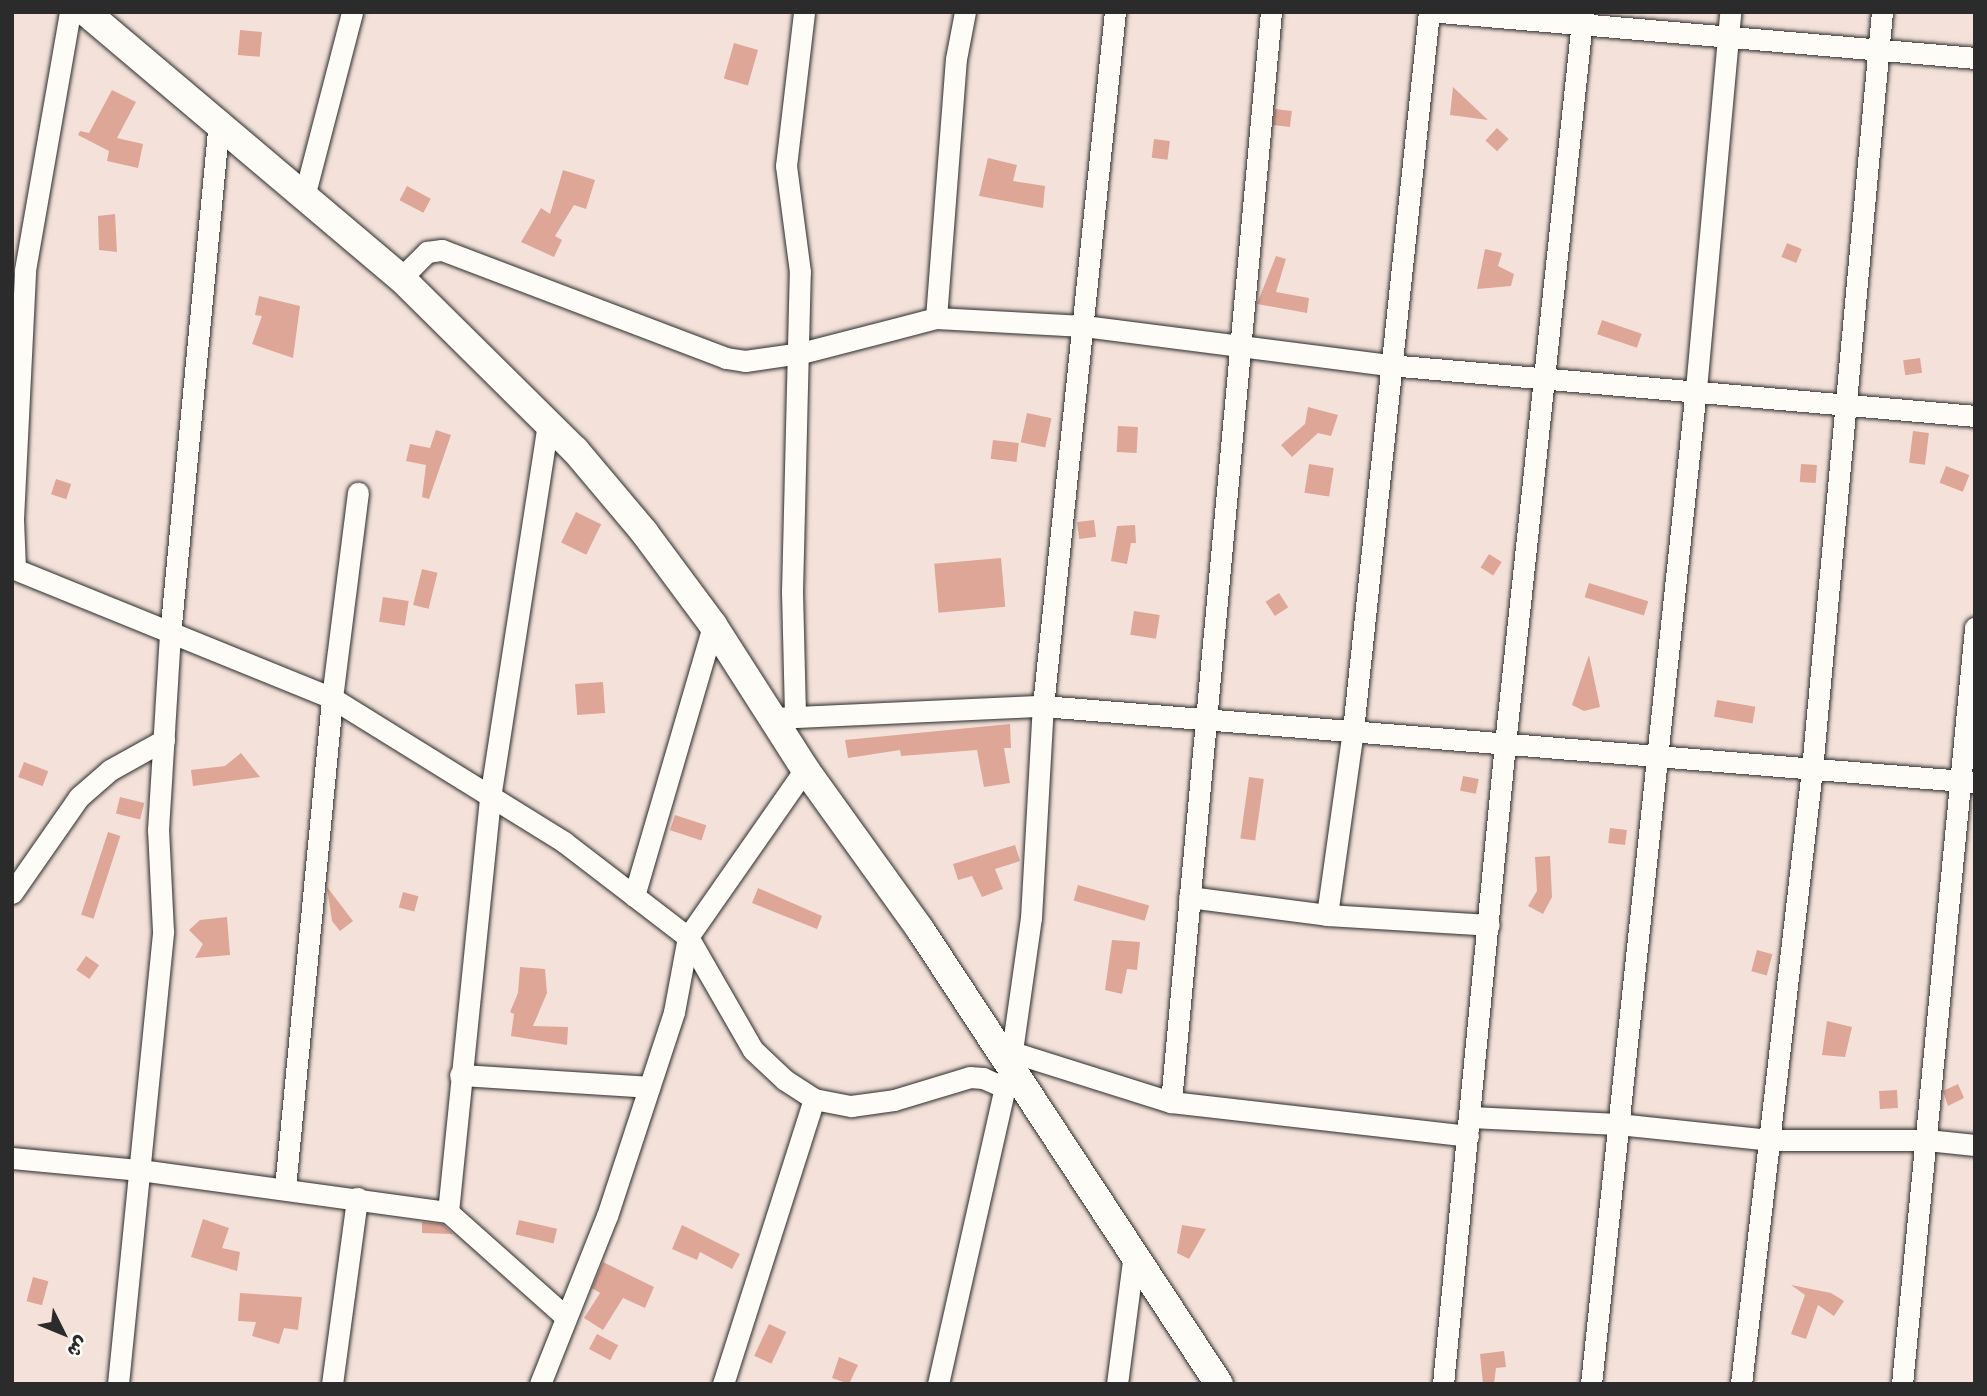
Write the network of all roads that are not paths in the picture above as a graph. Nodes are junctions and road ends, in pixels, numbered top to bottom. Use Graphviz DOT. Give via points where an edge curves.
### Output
graph roads {
  1 [pos="70,12"];
  2 [pos="86,12"];
  3 [pos="352,12"];
  4 [pos="965,12"];
  5 [pos="1115,12"];
  6 [pos="1271,12"];
  7 [pos="1429,12"];
  8 [pos="1440,12"];
  9 [pos="1730,12"];
  10 [pos="1882,12"];
  11 [pos="797,13"];
  12 [pos="1582,19"];
  13 [pos="1727,39"];
  14 [pos="1878,52"];
  15 [pos="1975,58"];
  16 [pos="219,120"];
  17 [pos="305,193"];
  18 [pos="18,269"];
  19 [pos="401,278"];
  20 [pos="936,318"];
  21 [pos="1084,326"];
  22 [pos="1241,347"];
  23 [pos="801,353"];
  24 [pos="1389,365"];
  25 [pos="1543,377"];
  26 [pos="1696,389"];
  27 [pos="1846,403"];
  28 [pos="1975,416"];
  29 [pos="548,422"];
  30 [pos="358,493"];
  31 [pos="14,568"];
  32 [pos="713,625"];
  33 [pos="1975,628"];
  34 [pos="170,635"];
  35 [pos="332,698"];
  36 [pos="1043,706"];
  37 [pos="785,716"];
  38 [pos="1203,719"];
  39 [pos="1353,730"];
  40 [pos="164,740"];
  41 [pos="1505,744"];
  42 [pos="1654,756"];
  43 [pos="805,769"];
  44 [pos="1812,769"];
  45 [pos="1967,782"];
  46 [pos="490,798"];
  47 [pos="12,893"];
  48 [pos="634,896"];
  49 [pos="1188,897"];
  50 [pos="1327,915"];
  51 [pos="1489,925"];
  52 [pos="688,937"];
  53 [pos="1009,1068"];
  54 [pos="460,1075"];
  55 [pos="649,1087"];
  56 [pos="814,1099"];
  57 [pos="1171,1102"];
  58 [pos="1618,1125"];
  59 [pos="1469,1127"];
  60 [pos="1769,1140"];
  61 [pos="1927,1140"];
  62 [pos="1975,1145"];
  63 [pos="12,1158"];
  64 [pos="140,1170"];
  65 [pos="285,1188"];
  66 [pos="356,1198"];
  67 [pos="448,1212"];
  68 [pos="1134,1254"];
  69 [pos="566,1317"];
  70 [pos="118,1384"];
  71 [pos="332,1384"];
  72 [pos="540,1384"];
  73 [pos="723,1384"];
  74 [pos="938,1384"];
  75 [pos="1117,1384"];
  76 [pos="1219,1384"];
  77 [pos="1443,1384"];
  78 [pos="1591,1384"];
  79 [pos="1741,1384"];
  80 [pos="1902,1384"];
  1 -- 18 [label="street"];
  2 -- 16 [label="main road"];
  3 -- 17 [label="street"];
  4 -- 20 [label="street" via="956,59"];
  5 -- 21 [label="street"];
  6 -- 22 [label="street"];
  7 -- 24 [label="street"];
  8 -- 12 [label="street"];
  9 -- 13 [label="street"];
  10 -- 14 [label="street"];
  11 -- 23 [label="street" via="786,166 800,272"];
  12 -- 13 [label="street"];
  12 -- 25 [label="street"];
  13 -- 14 [label="street"];
  13 -- 26 [label="street"];
  14 -- 15 [label="street"];
  14 -- 27 [label="street"];
  16 -- 17 [label="main road"];
  16 -- 34 [label="street"];
  17 -- 19 [label="main road"];
  18 -- 31 [label="street"];
  19 -- 23 [label="street" via="427,252 442,250 726,358 745,361"];
  19 -- 29 [label="main road"];
  20 -- 21 [label="street"];
  20 -- 23 [label="street"];
  21 -- 22 [label="street"];
  21 -- 36 [label="street"];
  22 -- 24 [label="street"];
  22 -- 38 [label="street"];
  23 -- 37 [label="street"];
  24 -- 25 [label="street"];
  24 -- 39 [label="street"];
  25 -- 26 [label="street"];
  25 -- 41 [label="street"];
  26 -- 27 [label="street"];
  26 -- 42 [label="street"];
  27 -- 28 [label="street"];
  27 -- 44 [label="street"];
  29 -- 32 [label="main road" via="644,532"];
  29 -- 46 [label="street"];
  30 -- 35 [label="street"];
  31 -- 34 [label="street"];
  32 -- 37 [label="main road"];
  32 -- 48 [label="street"];
  33 -- 45 [label="street"];
  34 -- 35 [label="street"];
  34 -- 40 [label="street"];
  35 -- 46 [label="street"];
  35 -- 65 [label="street"];
  36 -- 37 [label="street"];
  36 -- 38 [label="street"];
  36 -- 53 [label="street" via="1031,918"];
  37 -- 43 [label="main road"];
  38 -- 39 [label="street"];
  38 -- 49 [label="street"];
  39 -- 41 [label="street"];
  39 -- 50 [label="street"];
  40 -- 47 [label="street" via="110,770 79,797"];
  40 -- 64 [label="street" via="158,830 163,931"];
  41 -- 42 [label="street"];
  41 -- 51 [label="street"];
  42 -- 44 [label="street"];
  42 -- 58 [label="street"];
  43 -- 52 [label="street"];
  43 -- 53 [label="main road"];
  44 -- 45 [label="street"];
  44 -- 60 [label="street"];
  45 -- 61 [label="street"];
  46 -- 48 [label="street" via="564,842"];
  46 -- 54 [label="street"];
  48 -- 52 [label="street"];
  49 -- 50 [label="street"];
  49 -- 57 [label="street"];
  50 -- 51 [label="street"];
  51 -- 59 [label="street"];
  52 -- 55 [label="street" via="674,1012"];
  52 -- 56 [label="street" via="753,1050"];
  53 -- 56 [label="street" via="894,1100 851,1106"];
  53 -- 57 [label="street"];
  53 -- 68 [label="main road"];
  53 -- 74 [label="street"];
  54 -- 55 [label="street"];
  54 -- 67 [label="street"];
  55 -- 69 [label="street" via="607,1216"];
  56 -- 73 [label="street"];
  57 -- 59 [label="street"];
  58 -- 59 [label="street"];
  58 -- 60 [label="street"];
  58 -- 78 [label="street"];
  59 -- 77 [label="street"];
  60 -- 61 [label="street"];
  60 -- 79 [label="street"];
  61 -- 62 [label="street"];
  61 -- 80 [label="street"];
  63 -- 64 [label="street"];
  64 -- 65 [label="street"];
  64 -- 70 [label="street"];
  65 -- 66 [label="street"];
  66 -- 67 [label="street"];
  66 -- 71 [label="street"];
  67 -- 69 [label="street"];
  68 -- 75 [label="street"];
  68 -- 76 [label="main road"];
  69 -- 72 [label="street"];
}
